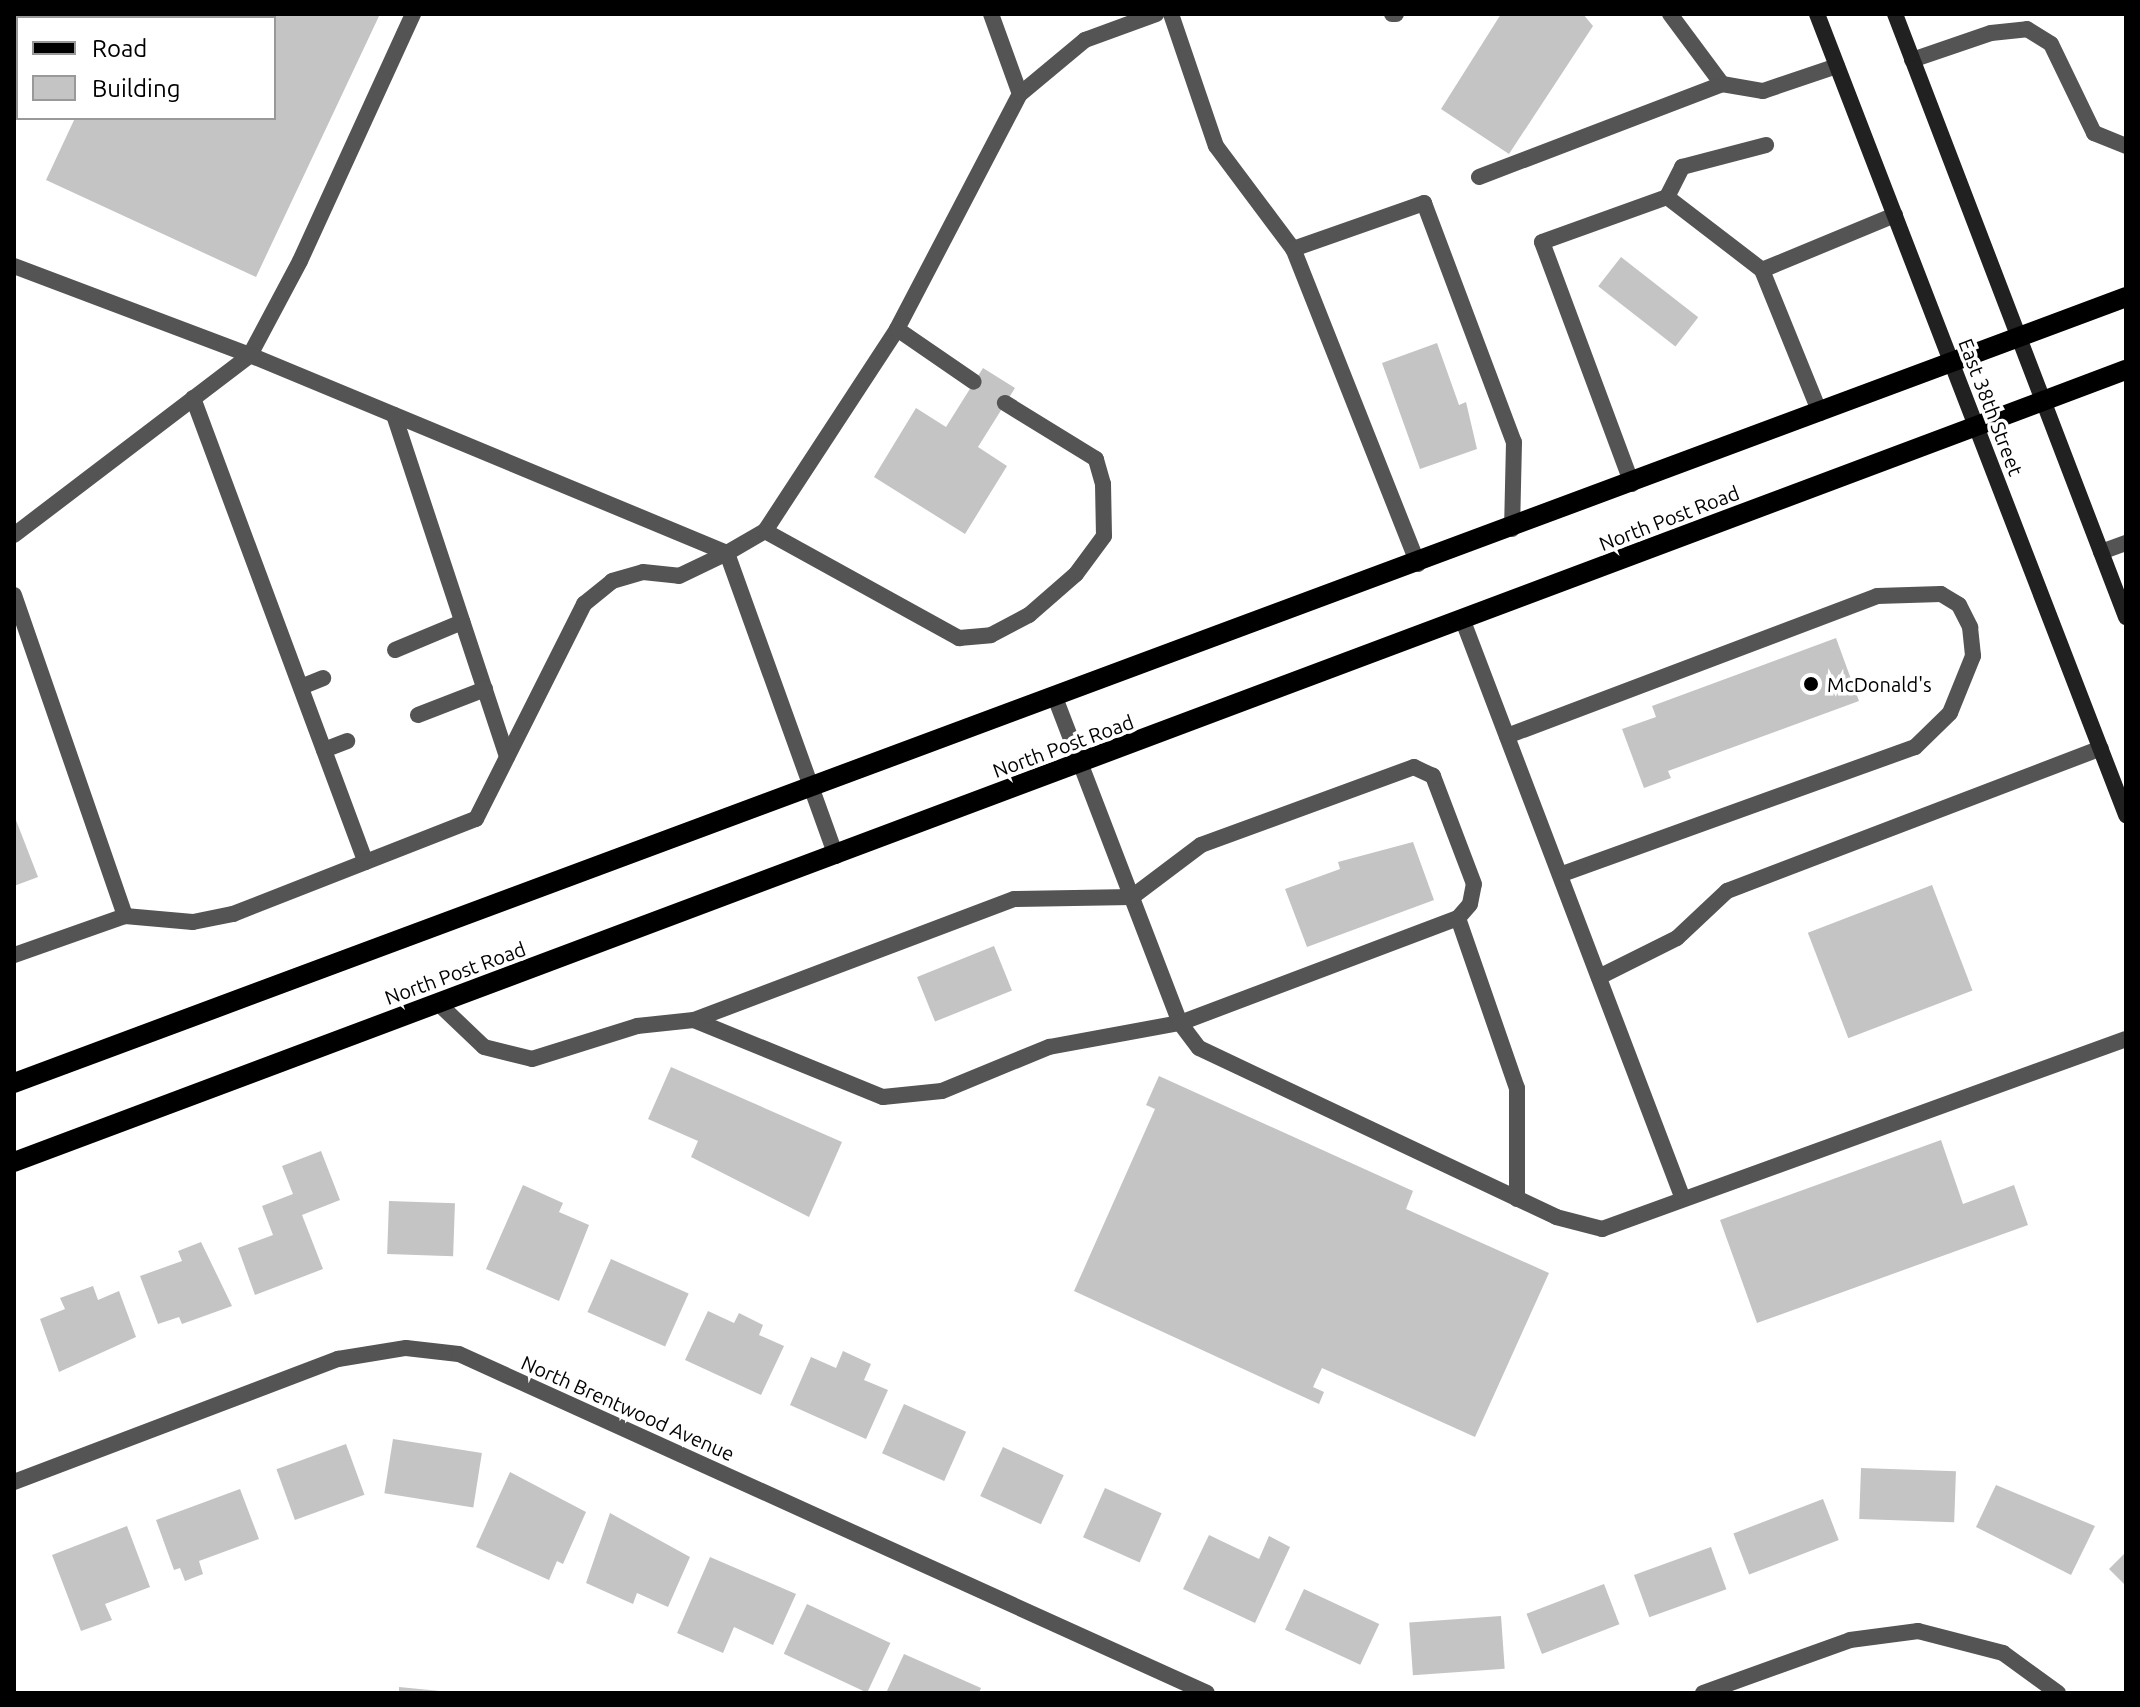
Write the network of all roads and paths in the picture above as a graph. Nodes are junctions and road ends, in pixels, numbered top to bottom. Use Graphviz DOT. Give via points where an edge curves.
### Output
graph roads {
  1 [pos="413,14"];
  2 [pos="991,14"];
  3 [pos="1156,14"];
  4 [pos="1171,14"];
  5 [pos="1670,14"];
  6 [pos="1817,14"];
  7 [pos="1895,14"];
  8 [pos="1912,60"];
  9 [pos="1837,66"];
  10 [pos="1722,84"];
  11 [pos="1020,94"];
  12 [pos="1766,145"];
  13 [pos="2126,146"];
  14 [pos="1479,177"];
  15 [pos="1667,197"];
  16 [pos="1895,215"];
  17 [pos="1293,249"];
  18 [pos="14,266"];
  19 [pos="1762,270"];
  20 [pos="2126,297"];
  21 [pos="897,329"];
  22 [pos="2018,337"];
  23 [pos="250,355"];
  24 [pos="1953,362"];
  25 [pos="2126,370"];
  26 [pos="974,382"];
  27 [pos="193,398"];
  28 [pos="2044,401"];
  29 [pos="1005,403"];
  30 [pos="1820,413"];
  31 [pos="394,415"];
  32 [pos="1978,426"];
  33 [pos="1632,484"];
  34 [pos="1512,529"];
  35 [pos="765,531"];
  36 [pos="14,535"];
  37 [pos="2126,543"];
  38 [pos="2101,552"];
  39 [pos="727,553"];
  40 [pos="1418,564"];
  41 [pos="14,595"];
  42 [pos="2126,617"];
  43 [pos="1463,621"];
  44 [pos="462,622"];
  45 [pos="395,650"];
  46 [pos="323,678"];
  47 [pos="301,687"];
  48 [pos="485,689"];
  49 [pos="1056,700"];
  50 [pos="418,715"];
  51 [pos="1507,736"];
  52 [pos="347,741"];
  53 [pos="2101,748"];
  54 [pos="324,750"];
  55 [pos="507,757"];
  56 [pos="1081,765"];
  57 [pos="810,791"];
  58 [pos="2126,815"];
  59 [pos="836,856"];
  60 [pos="366,862"];
  61 [pos="1560,875"];
  62 [pos="1132,897"];
  63 [pos="125,916"];
  64 [pos="1458,918"];
  65 [pos="14,955"];
  66 [pos="1599,977"];
  67 [pos="439,1004"];
  68 [pos="694,1020"];
  69 [pos="1180,1023"];
  70 [pos="2126,1039"];
  71 [pos="14,1083"];
  72 [pos="14,1162"];
  73 [pos="1517,1199"];
  74 [pos="1683,1199"];
  75 [pos="14,1482"];
  76 [pos="1207,1693"];
  77 [pos="1703,1693"];
  78 [pos="2058,1693"];
  1 -- 23 [label="street"];
  2 -- 11 [label="street"];
  3 -- 11 [label="street" via="1085,40"];
  4 -- 17 [label="street" via="1216,146"];
  5 -- 10 [label="street"];
  6 -- 9 [label="main road, East 38th Street"];
  7 -- 8 [label="main road"];
  8 -- 13 [label="street" via="1991,33 2027,29 2051,44 2094,133"];
  8 -- 22 [label="main road"];
  9 -- 10 [label="street" via="1763,91"];
  9 -- 16 [label="main road, East 38th Street"];
  10 -- 14 [label="street"];
  11 -- 21 [label="street"];
  12 -- 15 [label="street" via="1682,167"];
  15 -- 19 [label="street"];
  15 -- 33 [label="street" via="1542,242"];
  16 -- 19 [label="street"];
  16 -- 24 [label="main road, East 38th Street"];
  17 -- 34 [label="street" via="1424,203 1514,442"];
  17 -- 40 [label="street"];
  18 -- 23 [label="street"];
  19 -- 30 [label="street"];
  20 -- 22 [label="main road"];
  21 -- 26 [label="street"];
  21 -- 35 [label="street"];
  22 -- 24 [label="main road"];
  22 -- 28 [label="main road"];
  23 -- 27 [label="street"];
  23 -- 31 [label="street"];
  24 -- 30 [label="main road"];
  24 -- 32 [label="main road, East 38th Street"];
  25 -- 28 [label="main road, North Post Road"];
  27 -- 36 [label="street"];
  27 -- 47 [label="street"];
  28 -- 32 [label="main road, North Post Road"];
  28 -- 38 [label="main road"];
  29 -- 35 [label="street" via="1096,459 1103,484 1104,536 1076,574 1029,615 991,635 959,638"];
  30 -- 33 [label="main road"];
  31 -- 39 [label="street"];
  31 -- 44 [label="street"];
  32 -- 43 [label="main road, North Post Road"];
  32 -- 53 [label="main road, East 38th Street"];
  33 -- 34 [label="main road"];
  34 -- 40 [label="main road"];
  35 -- 39 [label="street"];
  37 -- 38 [label="street"];
  38 -- 42 [label="main road"];
  39 -- 55 [label="street" via="679,576 643,572 612,581 584,604"];
  39 -- 57 [label="street"];
  40 -- 49 [label="main road"];
  41 -- 63 [label="street"];
  43 -- 51 [label="street"];
  43 -- 56 [label="main road, North Post Road"];
  44 -- 45 [label="street"];
  44 -- 48 [label="street"];
  46 -- 47 [label="street"];
  47 -- 54 [label="street"];
  48 -- 50 [label="street"];
  48 -- 55 [label="street"];
  49 -- 56 [label="street"];
  49 -- 57 [label="main road"];
  51 -- 61 [label="street"];
  51 -- 61 [label="street" via="1877,596 1941,594 1959,605 1970,627 1973,656 1950,713 1915,747"];
  52 -- 54 [label="street"];
  53 -- 58 [label="main road, East 38th Street"];
  53 -- 66 [label="street" via="1727,891 1677,938"];
  54 -- 60 [label="street"];
  55 -- 60 [label="street" via="476,819"];
  56 -- 59 [label="main road, North Post Road"];
  56 -- 62 [label="street"];
  57 -- 59 [label="street"];
  57 -- 71 [label="main road"];
  59 -- 67 [label="main road, North Post Road"];
  60 -- 63 [label="street" via="233,914 193,922"];
  61 -- 66 [label="street"];
  62 -- 64 [label="street" via="1201,845 1414,767 1433,776 1474,884 1470,904"];
  62 -- 68 [label="street" via="1014,899"];
  62 -- 69 [label="street"];
  63 -- 65 [label="street"];
  64 -- 69 [label="street"];
  64 -- 73 [label="street" via="1517,1088"];
  66 -- 74 [label="street"];
  67 -- 68 [label="street" via="484,1047 532,1059 637,1026"];
  67 -- 72 [label="main road, North Post Road"];
  68 -- 69 [label="street" via="883,1097 942,1091 1049,1047"];
  69 -- 73 [label="street" via="1199,1048"];
  70 -- 74 [label="street"];
  73 -- 74 [label="street" via="1602,1229"];
  75 -- 76 [label="street, North Brentwood Avenue" via="346,1357 406,1348 459,1354"];
  77 -- 78 [label="street" via="1850,1640 1918,1631 2003,1653"];
}
